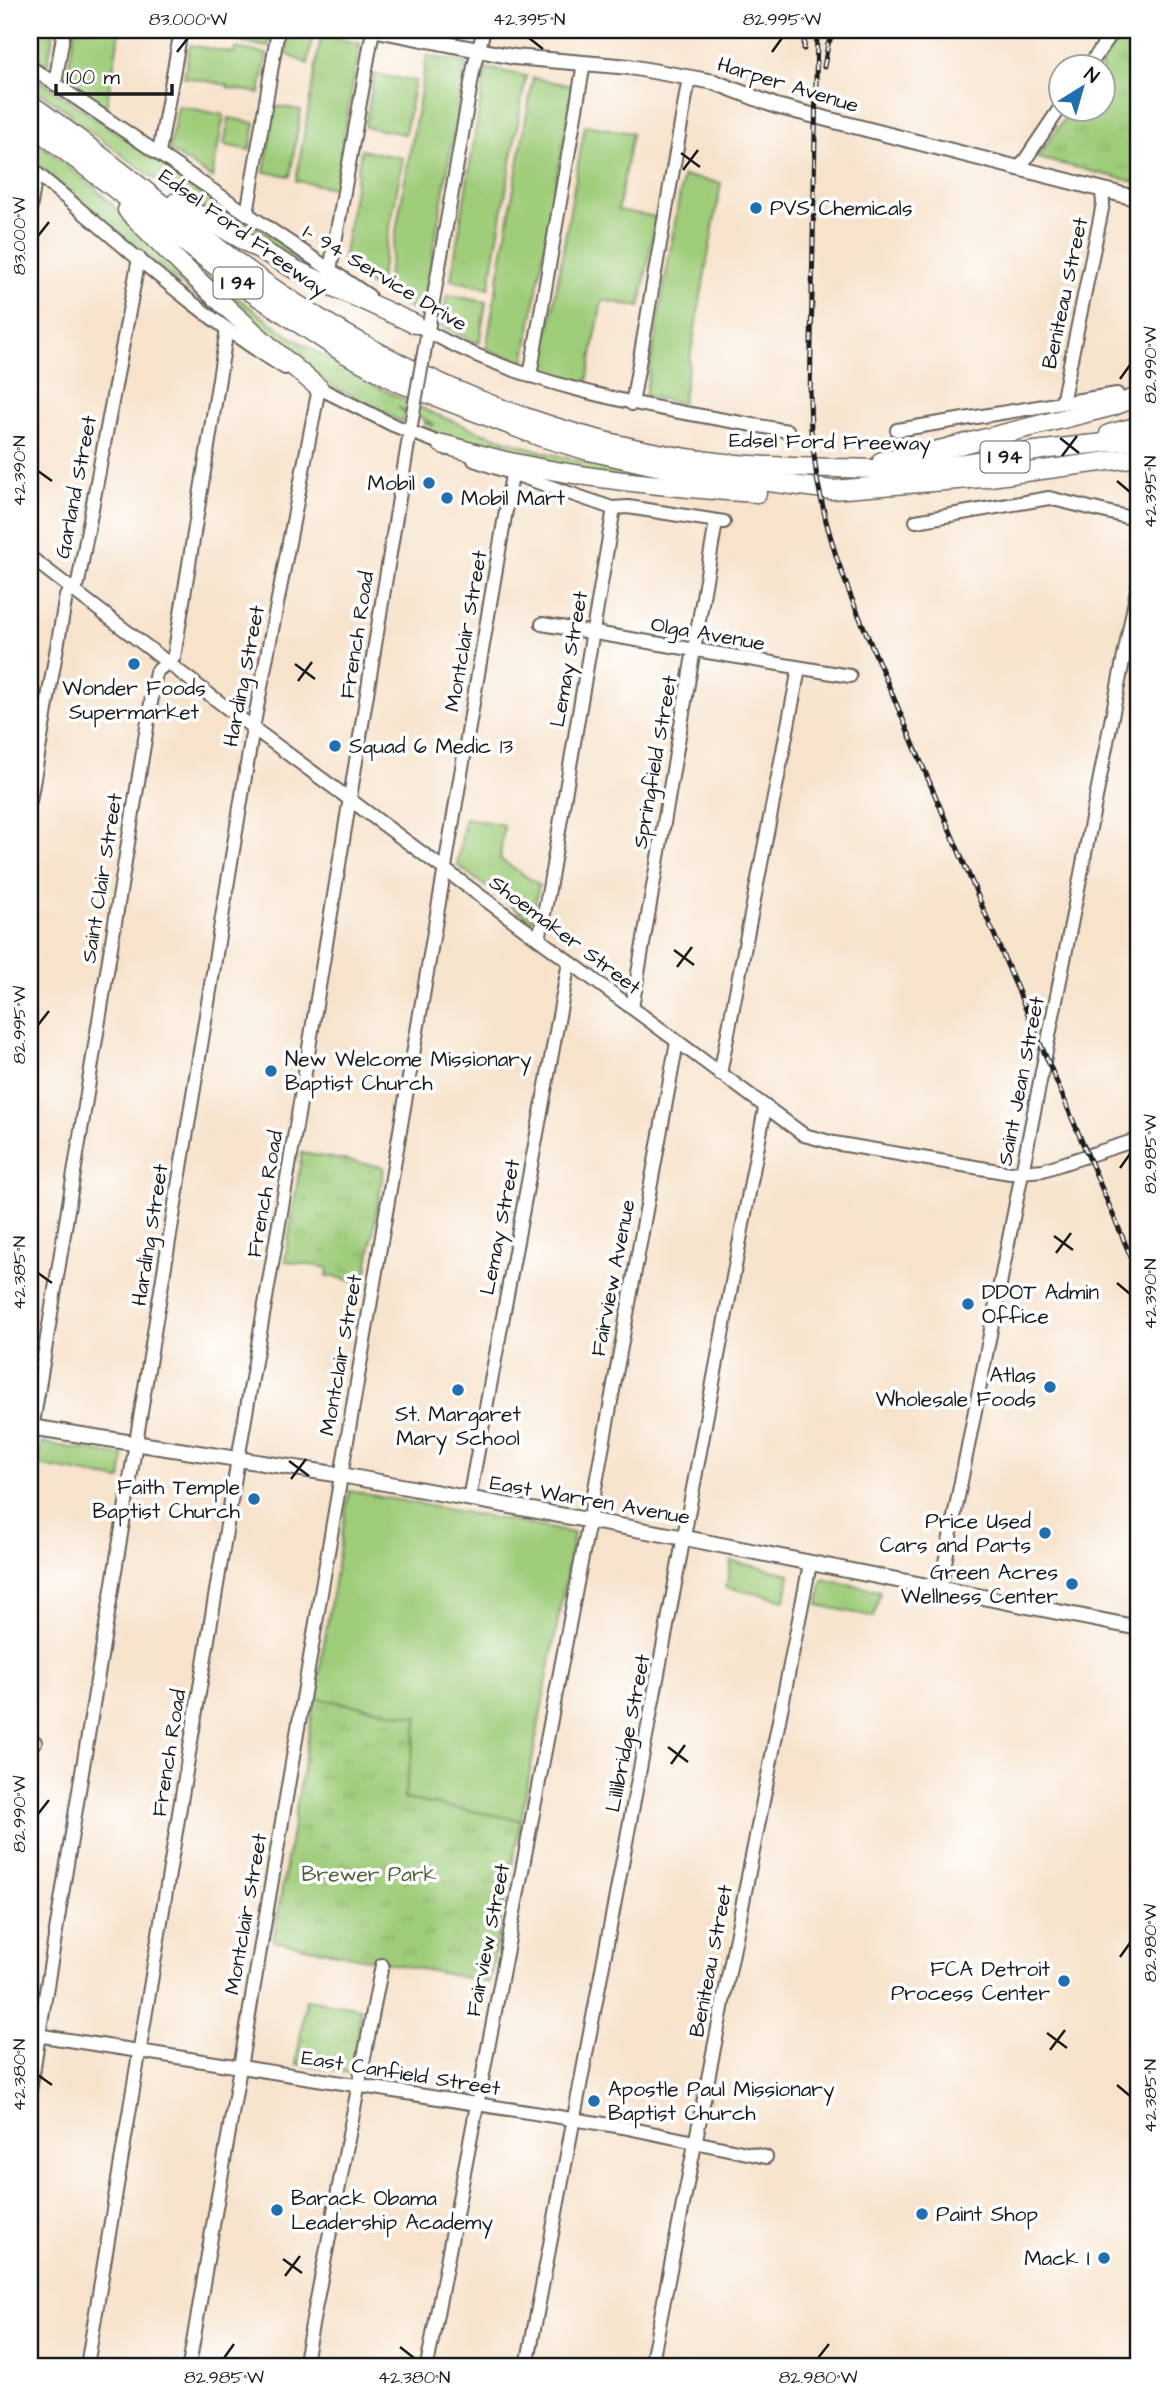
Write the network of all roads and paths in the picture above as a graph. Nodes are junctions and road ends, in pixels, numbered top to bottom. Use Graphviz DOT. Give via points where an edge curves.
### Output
graph roads {
  1 [pos="64,30"];
  2 [pos="181,30"];
  3 [pos="278,30"];
  4 [pos="375,30"];
  5 [pos="484,30"];
  6 [pos="1114,30"];
  7 [pos="479,51"];
  8 [pos="1099,52"];
  9 [pos="584,64"];
  10 [pos="30,67"];
  11 [pos="689,78"];
  12 [pos="55,84"];
  13 [pos="30,104"];
  14 [pos="1051,122"];
  15 [pos="30,124"];
  16 [pos="159,153"];
  17 [pos="86,166"];
  18 [pos="118,168"];
  19 [pos="1019,169"];
  20 [pos="33,171"];
  21 [pos="1102,190"];
  22 [pos="1139,199"];
  23 [pos="30,210"];
  24 [pos="247,214"];
  25 [pos="139,258"];
  26 [pos="330,271"];
  27 [pos="422,328"];
  28 [pos="227,329"];
  29 [pos="530,376"];
  30 [pos="318,388"];
  31 [pos="1117,394"];
  32 [pos="1139,396"];
  33 [pos="1062,403"];
  34 [pos="632,404"];
  35 [pos="1139,426"];
  36 [pos="897,430"];
  37 [pos="409,431"];
  38 [pos="788,431"];
  39 [pos="1139,439"];
  40 [pos="442,444"];
  41 [pos="1038,451"];
  42 [pos="1139,457"];
  43 [pos="835,468"];
  44 [pos="512,475"];
  45 [pos="832,490"];
  46 [pos="614,508"];
  47 [pos="1139,520"];
  48 [pos="916,521"];
  49 [pos="30,557"];
  50 [pos="1139,580"];
  51 [pos="72,590"];
  52 [pos="542,624"];
  53 [pos="592,633"];
  54 [pos="693,651"];
  55 [pos="166,663"];
  56 [pos="799,669"];
  57 [pos="850,676"];
  58 [pos="253,728"];
  59 [pos="350,800"];
  60 [pos="30,801"];
  61 [pos="444,870"];
  62 [pos="539,939"];
  63 [pos="569,962"];
  64 [pos="632,1008"];
  65 [pos="677,1042"];
  66 [pos="720,1074"];
  67 [pos="765,1108"];
  68 [pos="1139,1139"];
  69 [pos="1022,1173"];
  70 [pos="31,1432"];
  71 [pos="135,1443"];
  72 [pos="238,1459"];
  73 [pos="341,1475"];
  74 [pos="469,1499"];
  75 [pos="589,1521"];
  76 [pos="685,1538"];
  77 [pos="810,1563"];
  78 [pos="940,1588"];
  79 [pos="1139,1628"];
  80 [pos="382,1965"];
  81 [pos="34,2035"];
  82 [pos="139,2052"];
  83 [pos="240,2067"];
  84 [pos="357,2085"];
  85 [pos="30,2090"];
  86 [pos="477,2104"];
  87 [pos="574,2119"];
  88 [pos="695,2141"];
  89 [pos="766,2157"];
  90 [pos="87,2366"];
  91 [pos="189,2366"];
  92 [pos="304,2366"];
  93 [pos="427,2366"];
  94 [pos="527,2366"];
  95 [pos="651,2366"];
  1 -- 12 [label="street"];
  2 -- 16 [label="street"];
  3 -- 24 [label="street"];
  4 -- 7 [label="main road, Harper Avenue"];
  4 -- 26 [label="street"];
  5 -- 7 [label="street, French Road"];
  6 -- 8 [label="street"];
  7 -- 9 [label="main road, Harper Avenue"];
  7 -- 27 [label="street, French Road"];
  9 -- 11 [label="main road, Harper Avenue"];
  9 -- 29 [label="street"];
  10 -- 12 [label="street, Edsel Ford Freeway"];
  11 -- 19 [label="main road, Harper Avenue" via="726,86 776,106"];
  11 -- 34 [label="street"];
  12 -- 16 [label="street, Edsel Ford Freeway"];
  13 -- 18 [label="highway, Edsel Ford Freeway / I 94"];
  14 -- 19 [label="street"];
  15 -- 17 [label="highway, Edsel Ford Freeway / I 94"];
  16 -- 24 [label="street, I- 94 Service Drive"];
  17 -- 30 [label="highway" via="180,266"];
  17 -- 45 [label="highway, Edsel Ford Freeway / I 94" via="293,321 400,383 504,425 589,451 701,474"];
  18 -- 27 [label="highway" via="284,264"];
  18 -- 43 [label="highway, Edsel Ford Freeway / I 94" via="267,284 402,365 477,399 580,434 668,455 770,467"];
  19 -- 21 [label="main road, Harper Avenue"];
  20 -- 23 [label="street"];
  20 -- 25 [label="street"];
  21 -- 22 [label="main road, Harper Avenue"];
  21 -- 33 [label="street, Beniteau Street" via="1103,204"];
  24 -- 26 [label="street, I- 94 Service Drive"];
  25 -- 28 [label="street"];
  25 -- 51 [label="street, Garland Street" via="78,583"];
  26 -- 27 [label="street, I- 94 Service Drive"];
  27 -- 29 [label="street, I- 94 Service Drive"];
  27 -- 37 [label="street, French Road, bridge" via="424,354"];
  28 -- 30 [label="street"];
  28 -- 55 [label="street, Saint Clair Street" via="174,657"];
  29 -- 34 [label="street, I- 94 Service Drive"];
  30 -- 37 [label="street"];
  30 -- 58 [label="street, Harding Street"];
  31 -- 33 [label="street"];
  32 -- 43 [label="highway" via="915,456"];
  33 -- 36 [label="street"];
  34 -- 38 [label="street, I- 94 Service Drive"];
  35 -- 41 [label="highway"];
  37 -- 40 [label="street"];
  37 -- 59 [label="street, French Road"];
  39 -- 41 [label="highway, Edsel Ford Freeway / I 94"];
  40 -- 44 [label="street"];
  40 -- 45 [label="highway" via="511,462 681,488 776,494"];
  41 -- 43 [label="highway, Edsel Ford Freeway / I 94" via="951,466"];
  42 -- 45 [label="highway, Edsel Ford Freeway / I 94" via="982,478"];
  44 -- 46 [label="street"];
  44 -- 61 [label="street, Montclair Street"];
  46 -- 53 [label="street, Lemay Street"];
  46 -- 54 [label="street, Springfield Street" via="720,522"];
  47 -- 48 [label="street" via="1049,498"];
  49 -- 51 [label="street, Shoemaker Street"];
  50 -- 69 [label="street, Saint Jean Street"];
  51 -- 55 [label="street, Shoemaker Street"];
  51 -- 60 [label="street, Garland Street" via="66,596"];
  52 -- 53 [label="street, Olga Avenue"];
  53 -- 54 [label="street, Olga Avenue"];
  53 -- 62 [label="street, Lemay Street"];
  54 -- 56 [label="street, Olga Avenue"];
  54 -- 64 [label="street, Springfield Street"];
  55 -- 58 [label="street, Shoemaker Street"];
  55 -- 70 [label="street, Saint Clair Street" via="156,672"];
  56 -- 57 [label="street, Olga Avenue"];
  56 -- 66 [label="street"];
  58 -- 59 [label="street, Shoemaker Street"];
  58 -- 71 [label="street, Harding Street"];
  59 -- 61 [label="street, Shoemaker Street"];
  59 -- 72 [label="street, French Road"];
  61 -- 62 [label="street, Shoemaker Street"];
  61 -- 73 [label="street, Montclair Street"];
  62 -- 63 [label="street, Shoemaker Street"];
  63 -- 64 [label="street, Shoemaker Street"];
  63 -- 74 [label="street, Lemay Street"];
  64 -- 65 [label="street, Shoemaker Street"];
  65 -- 66 [label="street, Shoemaker Street"];
  65 -- 75 [label="street, Fairview Avenue"];
  66 -- 67 [label="street, Shoemaker Street"];
  67 -- 69 [label="street, Shoemaker Street" via="811,1138"];
  67 -- 76 [label="street, Lillibridge Street"];
  68 -- 69 [label="street, Shoemaker Street"];
  69 -- 78 [label="street, Saint Jean Street"];
  70 -- 71 [label="main road, East Warren Avenue"];
  71 -- 72 [label="main road, East Warren Avenue"];
  71 -- 81 [label="street, Harding Street"];
  72 -- 73 [label="main road, East Warren Avenue"];
  72 -- 82 [label="street, French Road"];
  73 -- 74 [label="main road, East Warren Avenue"];
  73 -- 83 [label="street, Montclair Street"];
  74 -- 75 [label="main road, East Warren Avenue"];
  75 -- 76 [label="main road, East Warren Avenue"];
  75 -- 86 [label="street, Fairview Street"];
  76 -- 77 [label="main road, East Warren Avenue"];
  76 -- 87 [label="street, Lillibridge Street"];
  77 -- 78 [label="main road, East Warren Avenue"];
  77 -- 88 [label="street, Beniteau Street"];
  78 -- 79 [label="main road, East Warren Avenue"];
  80 -- 84 [label="street"];
  81 -- 82 [label="street, East Canfield Street"];
  81 -- 85 [label="street, Harding Street"];
  82 -- 83 [label="street, East Canfield Street"];
  82 -- 90 [label="street, French Road"];
  83 -- 84 [label="street, East Canfield Street"];
  83 -- 91 [label="street, Montclair Street"];
  84 -- 86 [label="street, East Canfield Street"];
  84 -- 92 [label="street"];
  86 -- 87 [label="street, East Canfield Street"];
  86 -- 93 [label="street, Fairview Street"];
  87 -- 88 [label="street, East Canfield Street"];
  87 -- 94 [label="street, Lillibridge Street"];
  88 -- 89 [label="street, East Canfield Street"];
  88 -- 95 [label="street, Beniteau Street"];
}
